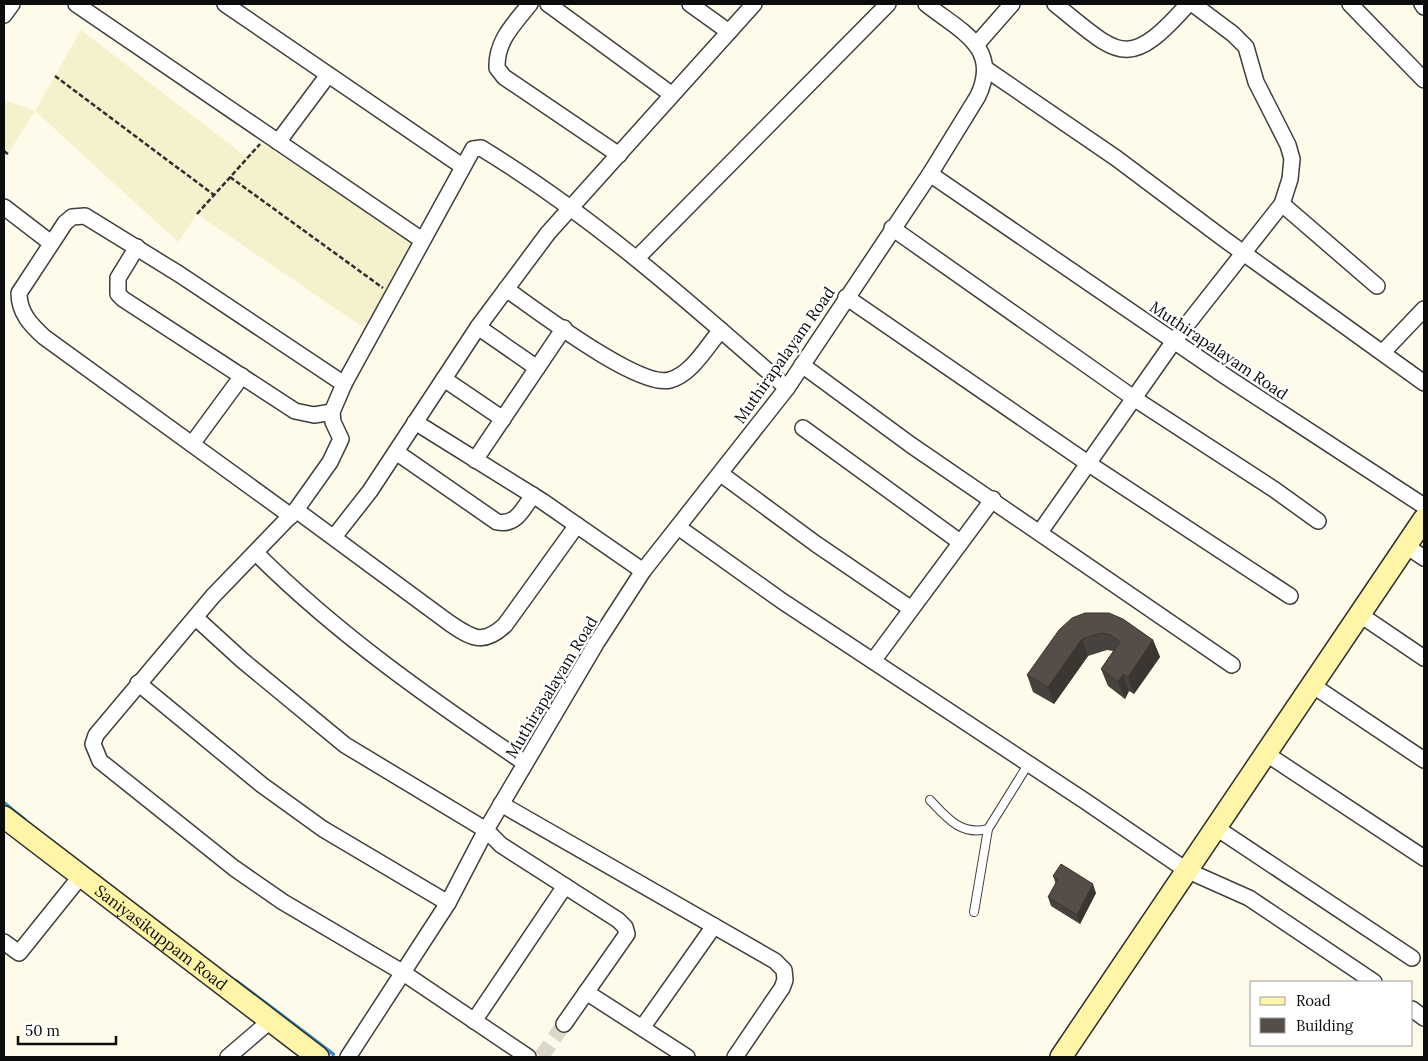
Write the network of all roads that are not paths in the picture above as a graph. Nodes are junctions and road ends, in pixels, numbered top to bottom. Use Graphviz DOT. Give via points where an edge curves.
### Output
graph roads {
  1 [pos="12,4"];
  2 [pos="76,4"];
  3 [pos="225,4"];
  4 [pos="530,4"];
  5 [pos="548,4"];
  6 [pos="690,4"];
  7 [pos="754,4"];
  8 [pos="888,4"];
  9 [pos="1012,4"];
  10 [pos="1055,4"];
  11 [pos="1188,4"];
  12 [pos="1193,4"];
  13 [pos="1350,4"];
  14 [pos="1422,4"];
  15 [pos="936,7"];
  16 [pos="1424,7"];
  17 [pos="245,9"];
  18 [pos="4,15"];
  19 [pos="729,32"];
  20 [pos="976,45"];
  21 [pos="986,69"];
  22 [pos="328,75"];
  23 [pos="1424,80"];
  24 [pos="671,94"];
  25 [pos="278,142"];
  26 [pos="619,155"];
  27 [pos="462,166"];
  28 [pos="930,174"];
  29 [pos="1282,204"];
  30 [pos="4,207"];
  31 [pos="571,207"];
  32 [pos="892,228"];
  33 [pos="422,240"];
  34 [pos="51,243"];
  35 [pos="137,247"];
  36 [pos="1244,254"];
  37 [pos="637,258"];
  38 [pos="1377,286"];
  39 [pos="506,289"];
  40 [pos="846,297"];
  41 [pos="1424,309"];
  42 [pos="478,326"];
  43 [pos="564,328"];
  44 [pos="721,330"];
  45 [pos="1174,341"];
  46 [pos="1383,352"];
  47 [pos="802,365"];
  48 [pos="537,368"];
  49 [pos="242,376"];
  50 [pos="444,379"];
  51 [pos="1424,383"];
  52 [pos="344,384"];
  53 [pos="787,388"];
  54 [pos="1135,398"];
  55 [pos="332,412"];
  56 [pos="503,418"];
  57 [pos="415,422"];
  58 [pos="803,428"];
  59 [pos="192,444"];
  60 [pos="396,452"];
  61 [pos="475,460"];
  62 [pos="1089,464"];
  63 [pos="721,474"];
  64 [pos="532,495"];
  65 [pos="992,499"];
  66 [pos="1424,506"];
  67 [pos="293,513"];
  68 [pos="1424,519"];
  69 [pos="1318,521"];
  70 [pos="577,525"];
  71 [pos="678,527"];
  72 [pos="1040,532"];
  73 [pos="334,537"];
  74 [pos="960,542"];
  75 [pos="1405,545"];
  76 [pos="256,553"];
  77 [pos="1424,558"];
  78 [pos="643,571"];
  79 [pos="1290,596"];
  80 [pos="910,608"];
  81 [pos="1358,614"];
  82 [pos="196,618"];
  83 [pos="1424,658"];
  84 [pos="873,660"];
  85 [pos="1232,665"];
  86 [pos="138,682"];
  87 [pos="1312,685"];
  88 [pos="1265,752"];
  89 [pos="1424,760"];
  90 [pos="1029,763"];
  91 [pos="525,764"];
  92 [pos="930,800"];
  93 [pos="501,804"];
  94 [pos="4,816"];
  95 [pos="1215,827"];
  96 [pos="988,829"];
  97 [pos="486,830"];
  98 [pos="1424,858"];
  99 [pos="1186,870"];
  100 [pos="80,877"];
  101 [pos="565,886"];
  102 [pos="448,903"];
  103 [pos="974,912"];
  104 [pos="714,926"];
  105 [pos="4,942"];
  106 [pos="1412,958"];
  107 [pos="402,972"];
  108 [pos="1373,981"];
  109 [pos="586,992"];
  110 [pos="1413,1010"];
  111 [pos="1424,1018"];
  112 [pos="270,1021"];
  113 [pos="474,1021"];
  114 [pos="564,1024"];
  115 [pos="642,1028"];
  116 [pos="228,1057"];
  117 [pos="318,1057"];
  118 [pos="348,1057"];
  119 [pos="528,1057"];
  120 [pos="687,1057"];
  121 [pos="735,1057"];
  122 [pos="1061,1057"];
  1 -- 18 [label="street"];
  2 -- 25 [label="street"];
  3 -- 17 [label="street"];
  4 -- 26 [label="street" via="498,47 497,68 504,77"];
  5 -- 24 [label="street"];
  6 -- 19 [label="street"];
  7 -- 19 [label="street"];
  8 -- 37 [label="street"];
  9 -- 20 [label="street"];
  10 -- 11 [label="street" via="1101,40 1114,48 1127,50 1139,48 1152,40"];
  12 -- 29 [label="street" via="1246,47 1256,82 1292,159"];
  13 -- 23 [label="street"];
  14 -- 16 [label="street"];
  15 -- 20 [label="street"];
  17 -- 22 [label="street"];
  19 -- 24 [label="street"];
  20 -- 21 [label="street"];
  21 -- 28 [label="street" via="978,96"];
  21 -- 36 [label="street" via="1116,158"];
  22 -- 25 [label="street"];
  22 -- 27 [label="street"];
  24 -- 26 [label="street"];
  25 -- 33 [label="street"];
  26 -- 31 [label="street"];
  27 -- 31 [label="street" via="473,149 481,148"];
  27 -- 33 [label="street"];
  28 -- 32 [label="street, Muthirapalayam Road"];
  28 -- 45 [label="street, Muthirapalayam Road"];
  29 -- 36 [label="street"];
  29 -- 38 [label="street"];
  30 -- 34 [label="street"];
  31 -- 37 [label="street"];
  31 -- 39 [label="street"];
  32 -- 40 [label="street, Muthirapalayam Road"];
  32 -- 54 [label="street"];
  33 -- 52 [label="street"];
  34 -- 35 [label="street" via="65,223 78,215 95,221"];
  34 -- 59 [label="street" via="19,293 19,302 31,325"];
  35 -- 49 [label="street" via="118,278 118,294"];
  35 -- 52 [label="street"];
  36 -- 45 [label="street"];
  36 -- 46 [label="street"];
  37 -- 44 [label="street"];
  39 -- 42 [label="street"];
  39 -- 43 [label="street"];
  40 -- 47 [label="street, Muthirapalayam Road"];
  40 -- 62 [label="street"];
  41 -- 46 [label="street"];
  42 -- 48 [label="street"];
  42 -- 50 [label="street"];
  43 -- 44 [label="street" via="636,374 653,380 669,380 691,366"];
  43 -- 48 [label="street"];
  44 -- 53 [label="street"];
  45 -- 54 [label="street"];
  45 -- 66 [label="street, Muthirapalayam Road"];
  46 -- 51 [label="street"];
  47 -- 53 [label="street, Muthirapalayam Road"];
  47 -- 65 [label="street" via="911,446"];
  48 -- 56 [label="street"];
  49 -- 55 [label="street" via="295,411 314,415"];
  49 -- 59 [label="street"];
  50 -- 56 [label="street"];
  50 -- 57 [label="street"];
  52 -- 55 [label="street"];
  53 -- 63 [label="street, Muthirapalayam Road"];
  54 -- 62 [label="street"];
  54 -- 69 [label="street"];
  55 -- 67 [label="street" via="340,434 340,446"];
  56 -- 61 [label="street"];
  57 -- 60 [label="street"];
  57 -- 61 [label="street"];
  58 -- 74 [label="street"];
  59 -- 67 [label="street"];
  60 -- 64 [label="street" via="497,522 512,522"];
  60 -- 73 [label="street"];
  61 -- 64 [label="street"];
  62 -- 72 [label="street"];
  62 -- 79 [label="street"];
  63 -- 71 [label="street, Muthirapalayam Road"];
  63 -- 80 [label="street"];
  64 -- 70 [label="street"];
  65 -- 72 [label="street"];
  65 -- 74 [label="street"];
  67 -- 73 [label="street"];
  67 -- 76 [label="street"];
  68 -- 75 [label="street"];
  70 -- 73 [label="street" via="505,625 490,638 482,639 461,631"];
  70 -- 78 [label="street"];
  71 -- 78 [label="street, Muthirapalayam Road"];
  71 -- 84 [label="street"];
  72 -- 85 [label="street"];
  74 -- 80 [label="street"];
  75 -- 77 [label="street"];
  75 -- 81 [label="street"];
  76 -- 82 [label="street"];
  76 -- 91 [label="street" via="358,645"];
  78 -- 91 [label="street, Muthirapalayam Road"];
  80 -- 84 [label="street"];
  81 -- 83 [label="street"];
  81 -- 87 [label="street"];
  82 -- 86 [label="street"];
  82 -- 97 [label="street" via="345,745"];
  84 -- 90 [label="street"];
  86 -- 102 [label="street" via="262,786 323,829"];
  86 -- 107 [label="street" via="96,735 93,744 100,761 242,874"];
  87 -- 88 [label="street"];
  87 -- 89 [label="street"];
  88 -- 95 [label="street"];
  88 -- 98 [label="street"];
  90 -- 96 [label="lane"];
  90 -- 99 [label="street"];
  91 -- 93 [label="street, Muthirapalayam Road"];
  92 -- 96 [label="lane" via="945,816 965,829 976,832"];
  93 -- 97 [label="street, Muthirapalayam Road"];
  93 -- 104 [label="street"];
  94 -- 100 [label="street, Saniyasikuppam Road"];
  95 -- 99 [label="street"];
  95 -- 106 [label="street"];
  96 -- 103 [label="lane"];
  97 -- 101 [label="street" via="501,845"];
  97 -- 102 [label="street, Muthirapalayam Road"];
  99 -- 108 [label="street" via="1249,898"];
  99 -- 122 [label="street"];
  100 -- 105 [label="street" via="19,952"];
  100 -- 112 [label="street, Saniyasikuppam Road"];
  101 -- 109 [label="street" via="618,920 627,934"];
  101 -- 113 [label="street"];
  102 -- 107 [label="street, Muthirapalayam Road"];
  104 -- 115 [label="street"];
  104 -- 121 [label="street" via="775,961 784,970 782,988"];
  107 -- 113 [label="street"];
  107 -- 118 [label="street, Muthirapalayam Road"];
  109 -- 114 [label="street"];
  109 -- 115 [label="street"];
  110 -- 111 [label="street"];
  112 -- 116 [label="street"];
  112 -- 117 [label="street, Saniyasikuppam Road"];
  113 -- 119 [label="street"];
  115 -- 120 [label="street"];
}
